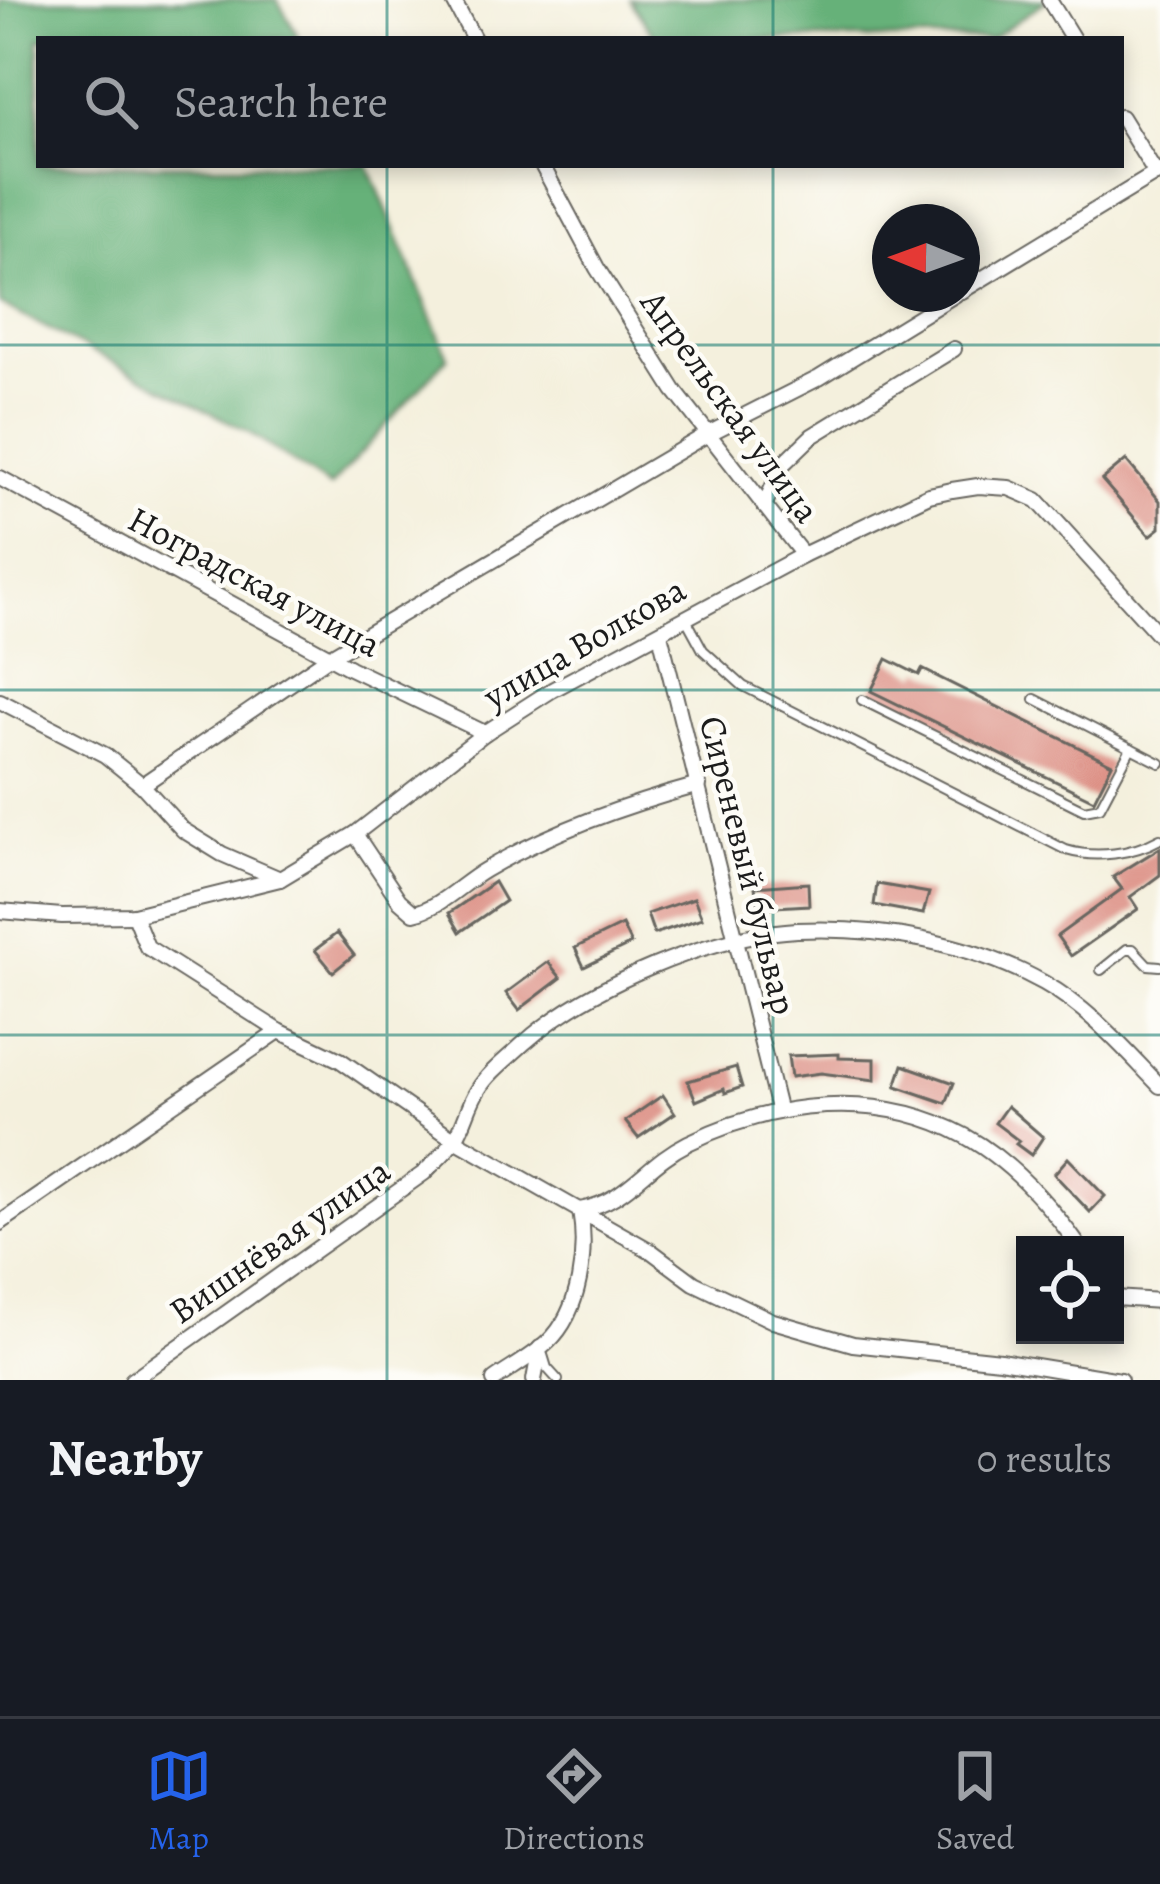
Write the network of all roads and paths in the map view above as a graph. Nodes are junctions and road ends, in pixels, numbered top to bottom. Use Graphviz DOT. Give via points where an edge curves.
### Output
graph roads {
  1 [pos="453,0"];
  2 [pos="1049,0"];
  3 [pos="472,36"];
  4 [pos="1071,36"];
  5 [pos="1124,121"];
  6 [pos="544,168"];
  7 [pos="1158,172"];
  8 [pos="980,279"];
  9 [pos="927,312"];
  10 [pos="954,349"];
  11 [pos="706,434"];
  12 [pos="0,478"];
  13 [pos="764,506"];
  14 [pos="803,555"];
  15 [pos="685,618"];
  16 [pos="660,634"];
  17 [pos="1160,635"];
  18 [pos="329,657"];
  19 [pos="1035,699"];
  20 [pos="862,700"];
  21 [pos="0,701"];
  22 [pos="484,733"];
  23 [pos="1131,748"];
  24 [pos="1160,763"];
  25 [pos="699,784"];
  26 [pos="142,785"];
  27 [pos="355,834"];
  28 [pos="1160,839"];
  29 [pos="280,879"];
  30 [pos="0,911"];
  31 [pos="134,914"];
  32 [pos="737,941"];
  33 [pos="1160,966"];
  34 [pos="1101,970"];
  35 [pos="279,1031"];
  36 [pos="1160,1086"];
  37 [pos="778,1109"];
  38 [pos="454,1140"];
  39 [pos="580,1210"];
  40 [pos="0,1223"];
  41 [pos="1071,1236"];
  42 [pos="1124,1299"];
  43 [pos="1160,1301"];
  44 [pos="540,1348"];
  45 [pos="132,1380"];
  46 [pos="494,1380"];
  47 [pos="535,1380"];
  48 [pos="558,1380"];
  49 [pos="1120,1380"];
  1 -- 3 [label="street"];
  2 -- 4 [label="street"];
  5 -- 7 [label="street"];
  6 -- 11 [label="street, Апрельская улица" via="597,268"];
  7 -- 8 [label="street"];
  9 -- 11 [label="street" via="820,378"];
  10 -- 13 [label="street" via="812,436 783,464"];
  11 -- 13 [label="street, Апрельская улица"];
  11 -- 18 [label="street"];
  12 -- 18 [label="street, Ноградская улица"];
  13 -- 14 [label="street, Апрельская улица"];
  14 -- 15 [label="street, улица Волкова"];
  14 -- 17 [label="street, улица Волкова" via="929,496 1009,488 1036,500"];
  15 -- 16 [label="street, улица Волкова"];
  15 -- 28 [label="lane" via="703,650 742,686 1066,850 1128,851"];
  16 -- 22 [label="street, улица Волкова"];
  16 -- 25 [label="street, Сиреневый бульвар"];
  18 -- 22 [label="street, Ноградская улица"];
  18 -- 26 [label="street"];
  19 -- 23 [label="lane"];
  20 -- 23 [label="lane" via="1084,810 1100,807"];
  21 -- 26 [label="street" via="105,755"];
  22 -- 27 [label="street, улица Волкова"];
  23 -- 24 [label="lane"];
  25 -- 27 [label="street" via="588,820 414,913"];
  25 -- 32 [label="street, Сиреневый бульвар"];
  26 -- 29 [label="street" via="183,830"];
  27 -- 29 [label="street, улица Волкова"];
  29 -- 31 [label="street, улица Волкова"];
  30 -- 31 [label="street, улица Волкова"];
  31 -- 35 [label="street" via="147,946"];
  32 -- 36 [label="street, Вишнёвая улица" via="794,930 859,931 1005,965 1086,1013"];
  32 -- 37 [label="street, Сиреневый бульвар"];
  32 -- 38 [label="street, Вишнёвая улица" via="573,1005 479,1088"];
  33 -- 34 [label="lane" via="1127,949"];
  35 -- 38 [label="street" via="340,1060"];
  35 -- 40 [label="street"];
  37 -- 39 [label="street" via="691,1142 621,1195"];
  37 -- 41 [label="street" via="864,1108 965,1136"];
  38 -- 39 [label="street"];
  38 -- 45 [label="street, Вишнёвая улица" via="424,1173"];
  39 -- 44 [label="street" via="585,1256 568,1311"];
  39 -- 49 [label="street" via="773,1322 853,1344"];
  42 -- 43 [label="street"];
  44 -- 46 [label="street"];
  44 -- 47 [label="street"];
  44 -- 48 [label="lane"];
}
